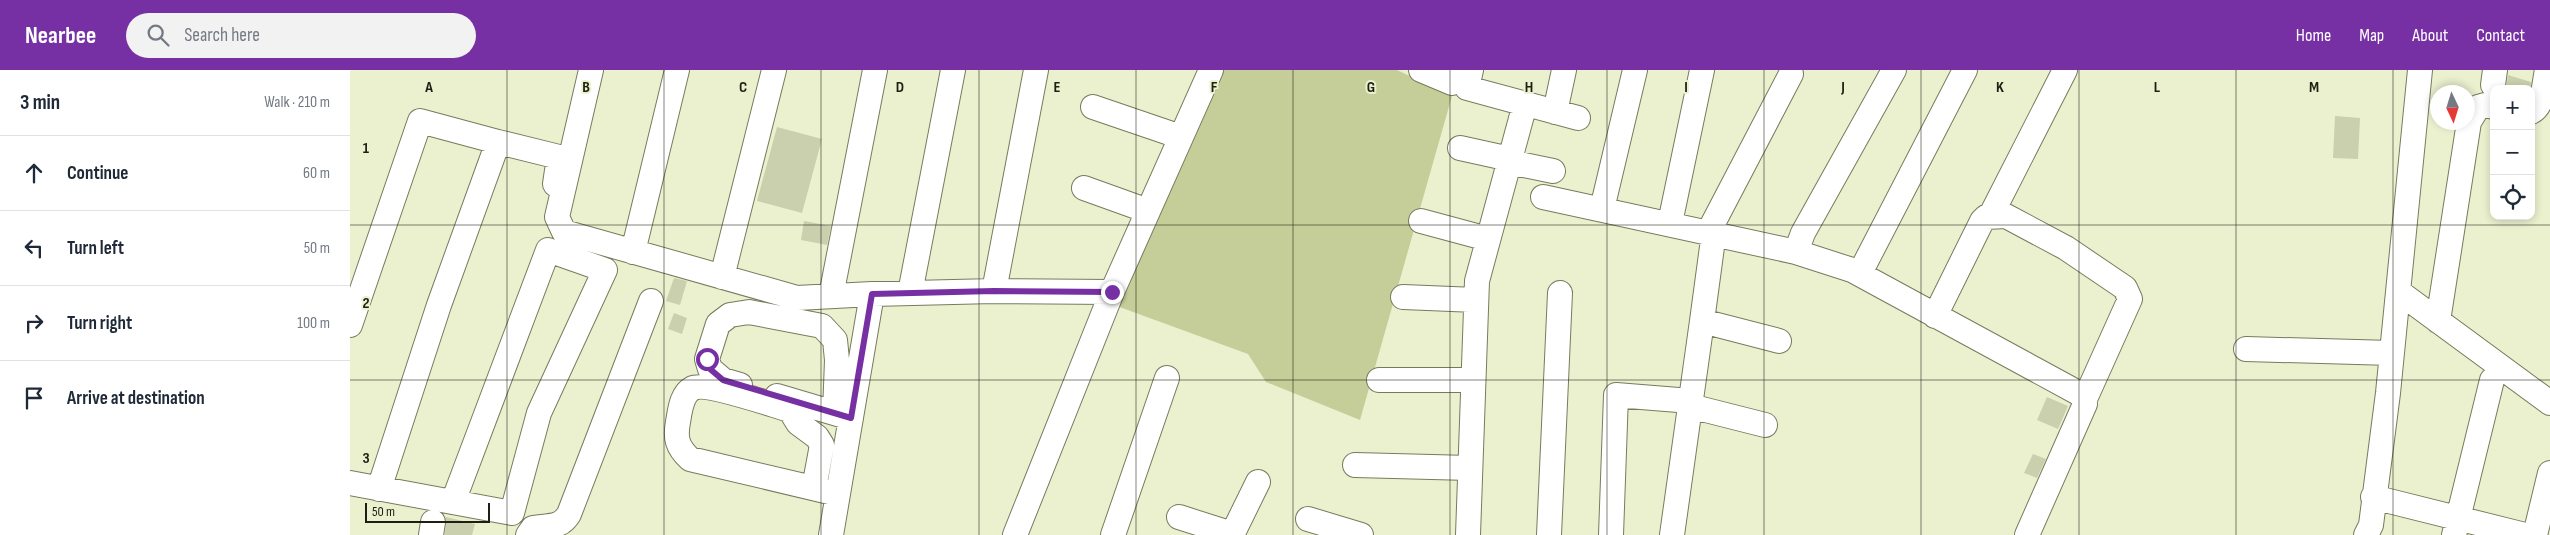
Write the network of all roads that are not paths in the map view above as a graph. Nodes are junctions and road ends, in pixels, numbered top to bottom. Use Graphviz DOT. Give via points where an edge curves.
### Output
graph roads {
  1 [pos="591,70"];
  2 [pos="678,70"];
  3 [pos="774,70"];
  4 [pos="875,70"];
  5 [pos="953,70"];
  6 [pos="1036,70"];
  7 [pos="1211,70"];
  8 [pos="1421,70"];
  9 [pos="1454,70"];
  10 [pos="1471,70"];
  11 [pos="1564,70"];
  12 [pos="1635,70"];
  13 [pos="1702,70"];
  14 [pos="1894,70"];
  15 [pos="1965,70"];
  16 [pos="2065,70"];
  17 [pos="2420,70"];
  18 [pos="2547,70"];
  19 [pos="1791,74"];
  20 [pos="2490,95"];
  21 [pos="1526,104"];
  22 [pos="1093,106"];
  23 [pos="2535,110"];
  24 [pos="1555,112"];
  25 [pos="1578,118"];
  26 [pos="1181,137"];
  27 [pos="498,142"];
  28 [pos="1460,148"];
  29 [pos="1510,160"];
  30 [pos="1553,171"];
  31 [pos="1084,188"];
  32 [pos="1543,197"];
  33 [pos="1602,209"];
  34 [pos="1148,211"];
  35 [pos="1991,215"];
  36 [pos="1421,221"];
  37 [pos="1670,223"];
  38 [pos="1711,232"];
  39 [pos="1488,239"];
  40 [pos="548,250"];
  41 [pos="633,252"];
  42 [pos="1796,252"];
  43 [pos="1860,273"];
  44 [pos="722,277"];
  45 [pos="994,291"];
  46 [pos="1112,292"];
  47 [pos="2399,292"];
  48 [pos="910,293"];
  49 [pos="1560,293"];
  50 [pos="872,294"];
  51 [pos="831,296"];
  52 [pos="1403,297"];
  53 [pos="1476,300"];
  54 [pos="650,301"];
  55 [pos="1935,316"];
  56 [pos="1702,321"];
  57 [pos="2438,321"];
  58 [pos="350,325"];
  59 [pos="1779,341"];
  60 [pos="2246,349"];
  61 [pos="2392,353"];
  62 [pos="1167,378"];
  63 [pos="1379,380"];
  64 [pos="1473,380"];
  65 [pos="2492,380"];
  66 [pos="2085,399"];
  67 [pos="1690,403"];
  68 [pos="2550,403"];
  69 [pos="843,415"];
  70 [pos="1765,425"];
  71 [pos="1355,465"];
  72 [pos="1470,468"];
  73 [pos="2550,473"];
  74 [pos="350,482"];
  75 [pos="1258,482"];
  76 [pos="814,488"];
  77 [pos="380,489"];
  78 [pos="838,494"];
  79 [pos="2373,497"];
  80 [pos="453,502"];
  81 [pos="1179,517"];
  82 [pos="1308,519"];
  83 [pos="2455,527"];
  84 [pos="1232,534"];
  85 [pos="528,535"];
  86 [pos="830,535"];
  87 [pos="1015,535"];
  88 [pos="1113,535"];
  89 [pos="1361,535"];
  90 [pos="1468,535"];
  91 [pos="1549,535"];
  92 [pos="1611,535"];
  93 [pos="1672,535"];
  94 [pos="2027,535"];
  95 [pos="2366,535"];
  96 [pos="2525,535"];
  97 [pos="2535,535"];
  1 -- 41 [label="street" via="557,217 564,232"];
  2 -- 41 [label="street"];
  3 -- 44 [label="street"];
  4 -- 51 [label="street"];
  5 -- 48 [label="street"];
  6 -- 45 [label="street"];
  7 -- 26 [label="street"];
  8 -- 9 [label="street" via="1452,83"];
  10 -- 21 [label="street" via="1467,88"];
  11 -- 24 [label="street"];
  12 -- 33 [label="street"];
  13 -- 37 [label="street"];
  14 -- 42 [label="street" via="1803,233"];
  15 -- 43 [label="street"];
  16 -- 35 [label="street"];
  17 -- 47 [label="street"];
  18 -- 23 [label="street" via="2540,103"];
  19 -- 38 [label="street"];
  20 -- 57 [label="street" via="2470,122"];
  21 -- 24 [label="street"];
  21 -- 29 [label="street"];
  22 -- 26 [label="street"];
  24 -- 25 [label="street"];
  26 -- 34 [label="street"];
  27 -- 40 [label="street" via="559,157"];
  27 -- 58 [label="street" via="420,121"];
  27 -- 77 [label="street" via="439,305"];
  28 -- 29 [label="street"];
  29 -- 30 [label="street"];
  29 -- 39 [label="street"];
  31 -- 34 [label="street"];
  32 -- 33 [label="street"];
  33 -- 37 [label="street"];
  34 -- 46 [label="street"];
  35 -- 55 [label="street" via="1982,221"];
  35 -- 66 [label="street" via="2006,216 2066,248 2129,292 2129,305"];
  36 -- 39 [label="street"];
  37 -- 38 [label="street"];
  38 -- 42 [label="street"];
  38 -- 56 [label="street"];
  39 -- 53 [label="street" via="1477,281"];
  40 -- 80 [label="street"];
  40 -- 80 [label="street" via="605,270 539,413 512,513"];
  41 -- 44 [label="street"];
  42 -- 43 [label="street"];
  43 -- 55 [label="street"];
  44 -- 51 [label="street" via="797,298"];
  45 -- 46 [label="street"];
  45 -- 48 [label="street"];
  46 -- 87 [label="street"];
  47 -- 57 [label="street"];
  47 -- 61 [label="street"];
  48 -- 50 [label="street"];
  49 -- 91 [label="street"];
  50 -- 51 [label="street"];
  50 -- 69 [label="street"];
  52 -- 53 [label="street"];
  53 -- 64 [label="street"];
  54 -- 85 [label="street" via="569,514 555,527 533,528"];
  55 -- 66 [label="street"];
  56 -- 59 [label="street"];
  56 -- 67 [label="street"];
  57 -- 68 [label="street"];
  60 -- 61 [label="street"];
  61 -- 79 [label="street"];
  62 -- 88 [label="street"];
  63 -- 64 [label="street"];
  64 -- 72 [label="street"];
  65 -- 83 [label="street"];
  66 -- 94 [label="street"];
  67 -- 70 [label="street"];
  67 -- 92 [label="street" via="1616,395"];
  67 -- 93 [label="street"];
  69 -- 69 [label="street" via="835,340 822,326 749,312 730,315 718,324 707,359 710,369 723,380"];
  69 -- 78 [label="street"];
  71 -- 72 [label="street"];
  72 -- 90 [label="street"];
  73 -- 97 [label="street"];
  74 -- 77 [label="street"];
  75 -- 84 [label="street"];
  76 -- 76 [label="street" via="690,459 681,451 675,436 683,398 693,388 709,387 790,410 798,423 817,437 822,445"];
  76 -- 78 [label="street"];
  77 -- 80 [label="street"];
  78 -- 86 [label="street"];
  79 -- 83 [label="street"];
  79 -- 95 [label="street" via="2371,525"];
  81 -- 84 [label="street"];
  82 -- 89 [label="street"];
  83 -- 96 [label="street"];
}
